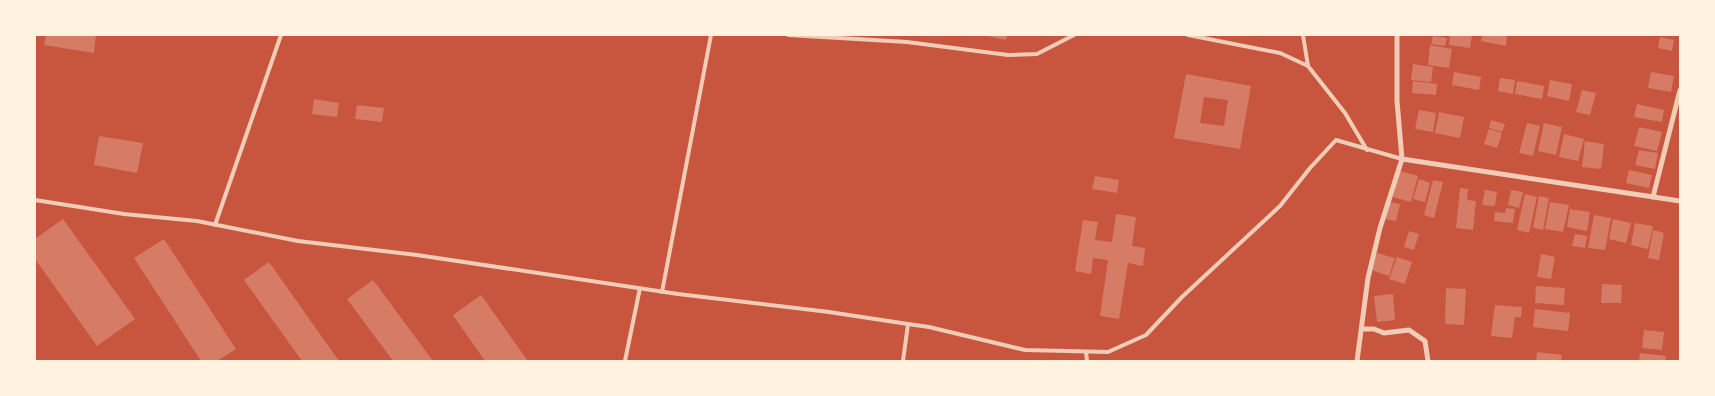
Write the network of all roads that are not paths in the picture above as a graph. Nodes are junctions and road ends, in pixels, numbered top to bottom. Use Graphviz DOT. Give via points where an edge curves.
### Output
graph roads {
  1 [pos="281,35"];
  2 [pos="711,35"];
  3 [pos="788,35"];
  4 [pos="1074,35"];
  5 [pos="1188,35"];
  6 [pos="1304,35"];
  7 [pos="1397,35"];
  8 [pos="1308,66"];
  9 [pos="1680,90"];
  10 [pos="1367,150"];
  11 [pos="1402,159"];
  12 [pos="1653,198"];
  13 [pos="35,200"];
  14 [pos="1680,201"];
  15 [pos="215,225"];
  16 [pos="640,288"];
  17 [pos="662,292"];
  18 [pos="908,324"];
  19 [pos="1362,329"];
  20 [pos="1086,352"];
  21 [pos="625,361"];
  22 [pos="903,361"];
  23 [pos="1087,361"];
  24 [pos="1357,361"];
  25 [pos="1428,361"];
  1 -- 15 [label="lane"];
  2 -- 17 [label="lane"];
  3 -- 4 [label="lane" via="907,42 1008,55 1037,54"];
  5 -- 8 [label="lane" via="1280,53"];
  6 -- 8 [label="lane"];
  7 -- 11 [label="street" via="1397,101"];
  8 -- 10 [label="lane" via="1345,113"];
  9 -- 12 [label="street"];
  10 -- 11 [label="lane"];
  10 -- 20 [label="lane" via="1336,140 1280,206 1146,335 1108,352"];
  11 -- 12 [label="street"];
  11 -- 19 [label="street" via="1368,278"];
  12 -- 14 [label="street"];
  13 -- 15 [label="lane"];
  15 -- 16 [label="lane" via="298,241"];
  16 -- 17 [label="lane"];
  16 -- 21 [label="lane"];
  17 -- 18 [label="lane"];
  18 -- 20 [label="lane" via="1025,350"];
  18 -- 22 [label="lane"];
  19 -- 24 [label="street"];
  19 -- 25 [label="street" via="1384,333 1410,330 1425,341"];
  20 -- 23 [label="lane"];
}
